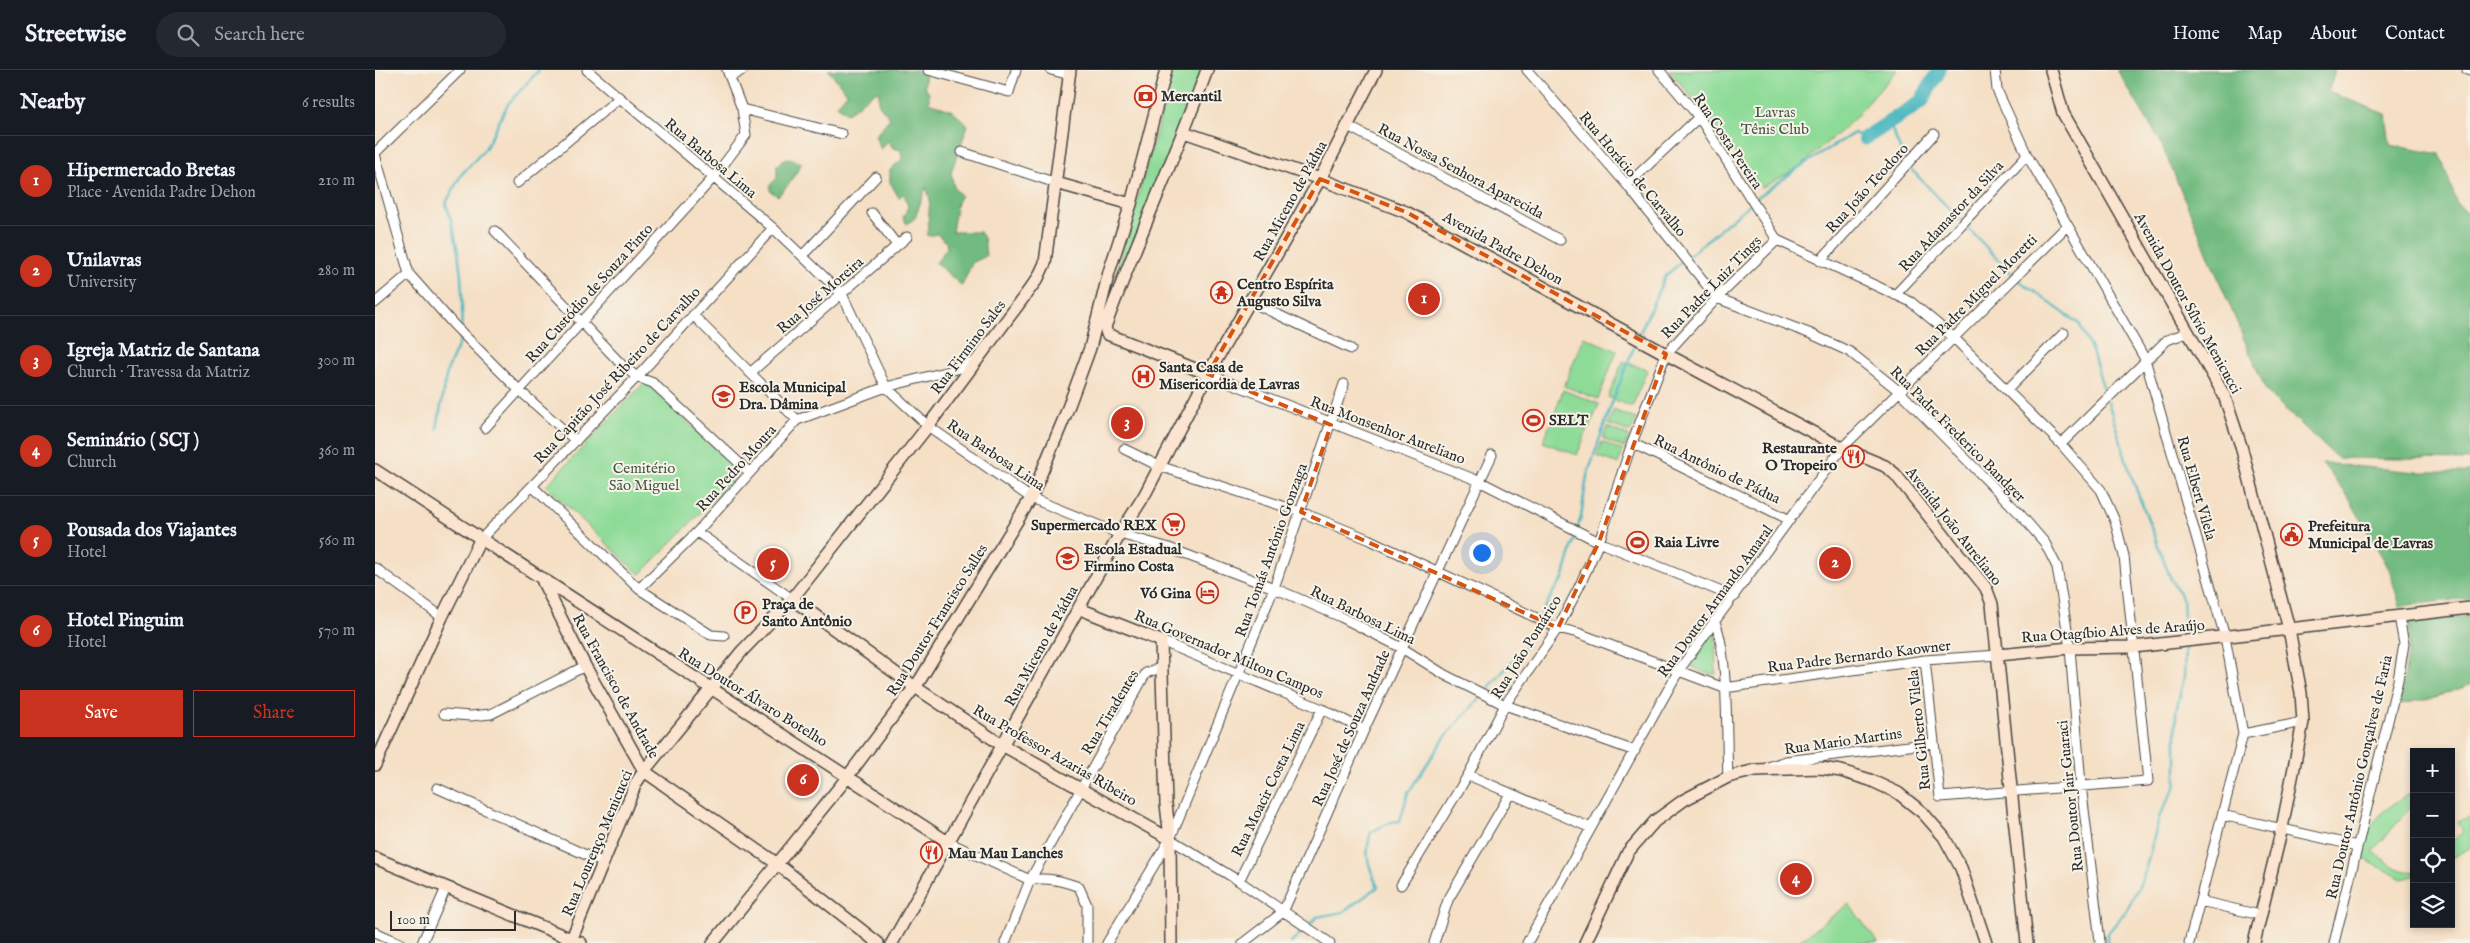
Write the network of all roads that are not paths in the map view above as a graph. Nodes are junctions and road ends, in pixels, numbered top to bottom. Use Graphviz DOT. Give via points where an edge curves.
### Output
graph roads {
  1 [pos="460,70"];
  2 [pos="587,70"];
  3 [pos="743,70"];
  4 [pos="928,70"];
  5 [pos="1015,70"];
  6 [pos="1051,70"];
  7 [pos="1166,70"];
  8 [pos="1207,70"];
  9 [pos="1376,70"];
  10 [pos="1527,70"];
  11 [pos="1659,70"];
  12 [pos="1995,70"];
  13 [pos="2051,70"];
  14 [pos="1070,72"];
  15 [pos="728,73"];
  16 [pos="618,99"];
  17 [pos="742,109"];
  18 [pos="1699,117"];
  19 [pos="1348,126"];
  20 [pos="1184,132"];
  21 [pos="842,134"];
  22 [pos="1935,134"];
  23 [pos="962,152"];
  24 [pos="375,153"];
  25 [pos="2027,155"];
  26 [pos="714,177"];
  27 [pos="876,177"];
  28 [pos="1320,178"];
  29 [pos="517,183"];
  30 [pos="1056,183"];
  31 [pos="1627,185"];
  32 [pos="1131,204"];
  33 [pos="872,212"];
  34 [pos="2067,226"];
  35 [pos="773,228"];
  36 [pos="495,231"];
  37 [pos="907,237"];
  38 [pos="1560,240"];
  39 [pos="1777,240"];
  40 [pos="897,245"];
  41 [pos="803,255"];
  42 [pos="1820,261"];
  43 [pos="1109,272"];
  44 [pos="409,274"];
  45 [pos="1124,276"];
  46 [pos="842,294"];
  47 [pos="1895,295"];
  48 [pos="1717,298"];
  49 [pos="1251,302"];
  50 [pos="375,303"];
  51 [pos="693,315"];
  52 [pos="582,323"];
  53 [pos="2189,332"];
  54 [pos="2064,333"];
  55 [pos="1107,334"];
  56 [pos="1953,336"];
  57 [pos="1090,348"];
  58 [pos="1351,349"];
  59 [pos="1666,354"];
  60 [pos="2145,359"];
  61 [pos="750,373"];
  62 [pos="960,373"];
  63 [pos="1208,374"];
  64 [pos="637,377"];
  65 [pos="1344,384"];
  66 [pos="886,387"];
  67 [pos="519,390"];
  68 [pos="2007,390"];
  69 [pos="1899,391"];
  70 [pos="797,420"];
  71 [pos="1331,425"];
  72 [pos="928,426"];
  73 [pos="485,428"];
  74 [pos="576,440"];
  75 [pos="1632,442"];
  76 [pos="2061,444"];
  77 [pos="1124,448"];
  78 [pos="1842,448"];
  79 [pos="1492,454"];
  80 [pos="1159,466"];
  81 [pos="375,470"];
  82 [pos="750,474"];
  83 [pos="1479,481"];
  84 [pos="532,486"];
  85 [pos="1031,498"];
  86 [pos="1301,512"];
  87 [pos="1790,520"];
  88 [pos="697,532"];
  89 [pos="1120,534"];
  90 [pos="480,540"];
  91 [pos="1599,542"];
  92 [pos="375,568"];
  93 [pos="1437,572"];
  94 [pos="1274,588"];
  95 [pos="639,589"];
  96 [pos="551,591"];
  97 [pos="1734,597"];
  98 [pos="792,599"];
  99 [pos="2470,608"];
  100 [pos="1080,609"];
  101 [pos="442,617"];
  102 [pos="2399,617"];
  103 [pos="1714,621"];
  104 [pos="1558,628"];
  105 [pos="2289,629"];
  106 [pos="724,636"];
  107 [pos="2225,637"];
  108 [pos="1161,641"];
  109 [pos="2134,647"];
  110 [pos="1403,648"];
  111 [pos="2070,648"];
  112 [pos="1998,655"];
  113 [pos="1925,660"];
  114 [pos="585,666"];
  115 [pos="1160,668"];
  116 [pos="1679,670"];
  117 [pos="1239,675"];
  118 [pos="915,687"];
  119 [pos="711,688"];
  120 [pos="1724,688"];
  121 [pos="1505,705"];
  122 [pos="1322,709"];
  123 [pos="444,714"];
  124 [pos="2303,722"];
  125 [pos="1364,730"];
  126 [pos="2243,734"];
  127 [pos="380,742"];
  128 [pos="1933,743"];
  129 [pos="1002,745"];
  130 [pos="1635,751"];
  131 [pos="375,765"];
  132 [pos="1756,770"];
  133 [pos="644,771"];
  134 [pos="1467,774"];
  135 [pos="849,775"];
  136 [pos="1728,777"];
  137 [pos="2081,785"];
  138 [pos="437,788"];
  139 [pos="1081,788"];
  140 [pos="2011,791"];
  141 [pos="1510,794"];
  142 [pos="1166,804"];
  143 [pos="1183,806"];
  144 [pos="2222,814"];
  145 [pos="1591,828"];
  146 [pos="2282,828"];
  147 [pos="1170,839"];
  148 [pos="948,842"];
  149 [pos="2357,846"];
  150 [pos="375,858"];
  151 [pos="604,863"];
  152 [pos="776,863"];
  153 [pos="1155,864"];
  154 [pos="1171,868"];
  155 [pos="1030,880"];
  156 [pos="1239,881"];
  157 [pos="1401,885"];
  158 [pos="446,888"];
  159 [pos="2200,901"];
  160 [pos="1283,912"];
  161 [pos="2260,916"];
  162 [pos="375,932"];
  163 [pos="1321,940"];
  164 [pos="2100,941"];
  165 [pos="574,942"];
  166 [pos="400,943"];
  167 [pos="422,943"];
  168 [pos="713,943"];
  169 [pos="878,943"];
  170 [pos="892,943"];
  171 [pos="1005,943"];
  172 [pos="1087,943"];
  173 [pos="1107,943"];
  174 [pos="1171,943"];
  175 [pos="1243,943"];
  176 [pos="1330,943"];
  177 [pos="1434,943"];
  178 [pos="1527,943"];
  179 [pos="1585,943"];
  180 [pos="1985,943"];
  181 [pos="2027,943"];
  182 [pos="2189,943"];
  183 [pos="2254,943"];
  184 [pos="2334,943"];
  1 -- 24 [label="street"];
  2 -- 16 [label="street, Rua Barbosa Lima"];
  3 -- 15 [label="street"];
  4 -- 5 [label="street" via="1009,92"];
  6 -- 14 [label="street"];
  7 -- 32 [label="main road, Rua Doutor Francisco Salles"];
  8 -- 20 [label="main road"];
  9 -- 19 [label="main road, Rua Miceno de Pádua"];
  10 -- 31 [label="street, Rua Horácio de Carvalho"];
  11 -- 18 [label="street, Rua Costa Pereira"];
  12 -- 25 [label="street, Rua Elbert Vilela" via="1997,90"];
  13 -- 53 [label="main road, Avenida Doutor Sílvio Menicucci" via="2063,113"];
  14 -- 30 [label="main road, Rua Firmino Sales"];
  15 -- 17 [label="street, Rua Custódio de Souza Pinto"];
  16 -- 26 [label="street, Rua Barbosa Lima"];
  16 -- 29 [label="street"];
  17 -- 21 [label="street"];
  17 -- 26 [label="street, Rua Custódio de Souza Pinto" via="746,135"];
  18 -- 31 [label="street"];
  18 -- 39 [label="street, Rua Costa Pereira"];
  19 -- 28 [label="main road, Rua Miceno de Pádua"];
  19 -- 38 [label="street, Rua Nossa Senhora Aparecida"];
  20 -- 28 [label="main road, Avenida Padre Dehon"];
  20 -- 45 [label="main road"];
  22 -- 42 [label="street, Rua João Teodoro"];
  23 -- 30 [label="street"];
  24 -- 44 [label="street"];
  25 -- 34 [label="street, Rua Elbert Vilela"];
  25 -- 47 [label="street, Rua Adamastor da Silva"];
  26 -- 35 [label="street, Rua Barbosa Lima"];
  26 -- 52 [label="street, Rua Custódio de Souza Pinto"];
  27 -- 41 [label="street"];
  28 -- 49 [label="main road, Rua Miceno de Pádua"];
  28 -- 59 [label="main road, Avenida Padre Dehon" via="1406,212"];
  30 -- 32 [label="main road"];
  30 -- 62 [label="main road, Rua Firmino Sales" via="1042,270 978,359"];
  31 -- 48 [label="street, Rua Horácio de Carvalho"];
  32 -- 43 [label="main road, Rua Doutor Francisco Salles"];
  33 -- 40 [label="street"];
  34 -- 56 [label="street, Rua Padre Miguel Moretti"];
  34 -- 60 [label="street, Rua Elbert Vilela"];
  35 -- 41 [label="street, Rua Barbosa Lima"];
  35 -- 51 [label="street, Rua Capitão José Ribeiro de Carvalho"];
  36 -- 52 [label="street"];
  37 -- 40 [label="street, Rua José Moreira"];
  39 -- 42 [label="street"];
  39 -- 48 [label="street, Rua Padre Luiz Tings"];
  40 -- 46 [label="street, Rua José Moreira"];
  41 -- 46 [label="street, Rua Barbosa Lima"];
  42 -- 47 [label="street"];
  43 -- 45 [label="main road" via="1113,280"];
  43 -- 57 [label="main road, Rua Doutor Francisco Salles"];
  44 -- 50 [label="street"];
  44 -- 67 [label="street"];
  45 -- 55 [label="main road" via="1105,327"];
  46 -- 61 [label="street, Rua José Moreira"];
  46 -- 66 [label="street, Rua Barbosa Lima"];
  47 -- 56 [label="street" via="1917,305"];
  48 -- 59 [label="street, Rua Padre Luiz Tings"];
  48 -- 69 [label="street, Rua Padre Frederico Bandger" via="1850,352"];
  49 -- 58 [label="street"];
  49 -- 63 [label="main road, Rua Miceno de Pádua"];
  51 -- 61 [label="street"];
  51 -- 64 [label="street, Rua Capitão José Ribeiro de Carvalho"];
  52 -- 64 [label="street"];
  52 -- 67 [label="street, Rua Custódio de Souza Pinto"];
  53 -- 60 [label="street" via="2167,340"];
  53 -- 105 [label="main road, Avenida Doutor Sílvio Menicucci" via="2223,395 2241,446"];
  54 -- 68 [label="street"];
  55 -- 57 [label="main road" via="1098,338"];
  55 -- 63 [label="main road, Rua Monsenhor Aureliano"];
  56 -- 68 [label="street"];
  56 -- 69 [label="street, Rua Padre Miguel Moretti"];
  57 -- 85 [label="main road, Rua Doutor Francisco Salles"];
  59 -- 75 [label="street, Rua João Pomárico"];
  59 -- 78 [label="main road, Avenida João Aureliano"];
  60 -- 76 [label="street"];
  60 -- 107 [label="street, Rua Elbert Vilela"];
  61 -- 70 [label="street"];
  62 -- 66 [label="street, Rua Pedro Moura"];
  62 -- 72 [label="main road, Rua Firmino Sales"];
  63 -- 71 [label="street, Rua Monsenhor Aureliano"];
  63 -- 80 [label="main road, Rua Miceno de Pádua"];
  64 -- 74 [label="street, Rua Capitão José Ribeiro de Carvalho"];
  64 -- 82 [label="street" via="653,383"];
  65 -- 71 [label="street, Rua Tomás Antônio Gonzaga"];
  66 -- 70 [label="street, Rua Pedro Moura"];
  66 -- 72 [label="street, Rua Barbosa Lima"];
  67 -- 73 [label="street, Rua Custódio de Souza Pinto"];
  67 -- 74 [label="street"];
  68 -- 76 [label="street"];
  69 -- 78 [label="street, Rua Padre Miguel Moretti"];
  69 -- 111 [label="street, Rua Padre Frederico Bandger" via="2045,543 2057,567"];
  70 -- 82 [label="street, Rua Pedro Moura"];
  71 -- 83 [label="street, Rua Monsenhor Aureliano"];
  71 -- 86 [label="street, Rua Tomás Antônio Gonzaga"];
  72 -- 85 [label="street, Rua Barbosa Lima"];
  72 -- 98 [label="main road, Rua Firmino Sales"];
  74 -- 84 [label="street, Rua Capitão José Ribeiro de Carvalho"];
  75 -- 87 [label="street, Rua Antônio de Pádua"];
  75 -- 91 [label="street, Rua João Pomárico"];
  76 -- 109 [label="street" via="2101,490 2115,521 2125,556"];
  77 -- 80 [label="street"];
  78 -- 87 [label="street, Rua Doutor Armando Amaral"];
  78 -- 112 [label="main road, Avenida João Aureliano" via="1885,466 1895,474 1986,588 1993,604"];
  79 -- 83 [label="street, Rua José de Souza Andrade"];
  80 -- 86 [label="street"];
  80 -- 89 [label="main road, Rua Miceno de Pádua"];
  81 -- 90 [label="main road"];
  82 -- 88 [label="street, Rua Pedro Moura"];
  83 -- 91 [label="street, Rua Monsenhor Aureliano"];
  83 -- 93 [label="street, Rua José de Souza Andrade"];
  84 -- 90 [label="street, Rua Capitão José Ribeiro de Carvalho"];
  84 -- 95 [label="street"];
  85 -- 89 [label="street, Rua Barbosa Lima"];
  85 -- 118 [label="main road, Rua Doutor Francisco Salles"];
  86 -- 93 [label="street"];
  86 -- 94 [label="street, Rua Tomás Antônio Gonzaga"];
  87 -- 97 [label="street, Rua Doutor Armando Amaral"];
  88 -- 95 [label="street, Rua Pedro Moura"];
  88 -- 98 [label="street, Rua Professor Azarias Ribeiro"];
  89 -- 94 [label="street, Rua Barbosa Lima" via="1166,546"];
  89 -- 100 [label="main road, Rua Miceno de Pádua"];
  90 -- 96 [label="main road, Rua Francisco de Andrade" via="542,580"];
  90 -- 101 [label="main road"];
  91 -- 97 [label="street, Rua Monsenhor Aureliano"];
  91 -- 104 [label="street, Rua João Pomárico"];
  92 -- 101 [label="street"];
  93 -- 104 [label="street"];
  93 -- 110 [label="street, Rua José de Souza Andrade"];
  94 -- 110 [label="street, Rua Barbosa Lima"];
  94 -- 117 [label="street, Rua Tomás Antônio Gonzaga"];
  95 -- 106 [label="street" via="711,635"];
  96 -- 114 [label="main road, Rua Francisco de Andrade"];
  96 -- 119 [label="main road, Rua Doutor Álvaro Botelho"];
  97 -- 103 [label="street, Rua Doutor Armando Amaral"];
  98 -- 118 [label="main road, Rua Professor Azarias Ribeiro"];
  98 -- 119 [label="main road, Rua Lourenço Menicucci"];
  99 -- 102 [label="main road, Rua Otagíbio Alves de Araújo"];
  100 -- 108 [label="main road, Rua Governador Milton Campos"];
  100 -- 129 [label="main road, Rua Miceno de Pádua"];
  101 -- 127 [label="main road"];
  102 -- 105 [label="main road, Rua Otagíbio Alves de Araújo"];
  102 -- 149 [label="street, Rua Doutor Antônio Gonçalves de Faria" via="2404,644 2398,680"];
  103 -- 116 [label="street, Rua Doutor Armando Amaral"];
  103 -- 120 [label="street" via="1719,632"];
  104 -- 116 [label="street"];
  104 -- 121 [label="street, Rua João Pomárico"];
  105 -- 107 [label="main road, Rua Otagíbio Alves de Araújo"];
  105 -- 124 [label="main road, Avenida Doutor Sílvio Menicucci"];
  107 -- 109 [label="main road, Rua Otagíbio Alves de Araújo"];
  107 -- 126 [label="street, Rua Elbert Vilela"];
  108 -- 115 [label="main road"];
  108 -- 117 [label="street, Rua Governador Milton Campos"];
  109 -- 111 [label="main road, Rua Otagíbio Alves de Araújo"];
  109 -- 137 [label="street" via="2148,781"];
  110 -- 121 [label="street, Rua Barbosa Lima" via="1445,675"];
  110 -- 125 [label="street, Rua José de Souza Andrade"];
  111 -- 112 [label="main road, Rua Otagíbio Alves de Araújo"];
  111 -- 137 [label="street, Rua Doutor Jair Guaraci"];
  112 -- 113 [label="street, Rua Padre Bernardo Kaowner"];
  112 -- 140 [label="main road, Avenida João Aureliano"];
  113 -- 120 [label="street, Rua Padre Bernardo Kaowner"];
  113 -- 128 [label="street, Rua Gilberto Vilela"];
  114 -- 123 [label="street" via="491,714"];
  114 -- 133 [label="main road, Rua Francisco de Andrade"];
  115 -- 139 [label="street, Rua Tiradentes" via="1145,673"];
  115 -- 142 [label="main road"];
  116 -- 120 [label="street"];
  116 -- 130 [label="street, Rua Doutor Armando Amaral"];
  117 -- 122 [label="street, Rua Governador Milton Campos"];
  117 -- 143 [label="street, Rua Tomás Antônio Gonzaga"];
  118 -- 129 [label="main road, Rua Professor Azarias Ribeiro"];
  118 -- 135 [label="main road, Rua Doutor Francisco Salles"];
  119 -- 133 [label="main road, Rua Lourenço Menicucci"];
  119 -- 135 [label="main road, Rua Doutor Álvaro Botelho"];
  120 -- 136 [label="street"];
  121 -- 130 [label="street, Rua Barbosa Lima"];
  121 -- 134 [label="street, Rua João Pomárico"];
  122 -- 125 [label="street, Rua Governador Milton Campos"];
  122 -- 156 [label="street, Rua Moacir Costa Lima"];
  124 -- 126 [label="street"];
  124 -- 146 [label="main road, Avenida Doutor Sílvio Menicucci"];
  125 -- 160 [label="street, Rua José de Souza Andrade"];
  126 -- 144 [label="street, Rua Elbert Vilela"];
  127 -- 131 [label="main road"];
  128 -- 132 [label="street, Rua Mario Martins" via="1786,761"];
  128 -- 140 [label="street, Rua Gilberto Vilela" via="1941,797"];
  129 -- 139 [label="main road, Rua Professor Azarias Ribeiro"];
  129 -- 148 [label="main road, Rua Miceno de Pádua"];
  130 -- 145 [label="street, Rua Doutor Armando Amaral"];
  132 -- 136 [label="main road"];
  132 -- 180 [label="main road" via="1821,768 1841,771 1898,793 1923,813 1944,837 1961,868"];
  133 -- 151 [label="main road, Rua Lourenço Menicucci" via="636,783"];
  133 -- 152 [label="main road, Rua Francisco de Andrade"];
  134 -- 141 [label="street"];
  134 -- 157 [label="street, Rua João Pomárico"];
  135 -- 148 [label="main road, Rua Doutor Álvaro Botelho"];
  135 -- 152 [label="main road, Rua Doutor Francisco Salles"];
  136 -- 179 [label="main road" via="1684,800 1655,821 1633,846"];
  137 -- 140 [label="street"];
  137 -- 164 [label="street, Rua Doutor Jair Guaraci"];
  138 -- 151 [label="street"];
  139 -- 147 [label="main road, Rua Professor Azarias Ribeiro"];
  139 -- 155 [label="street, Rua Tiradentes"];
  140 -- 181 [label="main road, Avenida João Aureliano"];
  141 -- 145 [label="street"];
  141 -- 177 [label="street" via="1448,900"];
  142 -- 143 [label="street" via="1171,810"];
  142 -- 147 [label="main road"];
  143 -- 147 [label="street, Rua Tomás Antônio Gonzaga"];
  144 -- 146 [label="street"];
  144 -- 159 [label="street, Rua Elbert Vilela"];
  145 -- 178 [label="street, Rua Doutor Armando Amaral"];
  146 -- 149 [label="street"];
  146 -- 161 [label="main road, Avenida Doutor Sílvio Menicucci"];
  147 -- 153 [label="street, Rua Tomás Antônio Gonzaga"];
  147 -- 154 [label="main road"];
  147 -- 156 [label="street, Rua Professor Azarias Ribeiro"];
  148 -- 155 [label="street, Rua Doutor Álvaro Botelho"];
  148 -- 170 [label="main road, Rua Miceno de Pádua"];
  149 -- 184 [label="street, Rua Doutor Antônio Gonçalves de Faria"];
  150 -- 158 [label="main road"];
  151 -- 165 [label="main road, Rua Lourenço Menicucci"];
  152 -- 168 [label="main road, Rua Doutor Francisco Salles"];
  152 -- 169 [label="main road, Rua Francisco de Andrade"];
  153 -- 154 [label="street" via="1162,862"];
  153 -- 173 [label="street, Rua Tomás Antônio Gonzaga"];
  154 -- 174 [label="main road"];
  155 -- 171 [label="street, Rua Tiradentes"];
  155 -- 172 [label="street, Rua Doutor Álvaro Botelho" via="1064,881 1079,888 1087,904"];
  156 -- 160 [label="street, Rua Professor Azarias Ribeiro"];
  158 -- 165 [label="main road"];
  158 -- 167 [label="street"];
  159 -- 161 [label="street"];
  159 -- 182 [label="street, Rua Elbert Vilela"];
  160 -- 163 [label="street, Rua Professor Azarias Ribeiro"];
  160 -- 175 [label="street, Rua José de Souza Andrade"];
  161 -- 183 [label="main road, Avenida Doutor Sílvio Menicucci"];
  162 -- 166 [label="street"];
  163 -- 176 [label="street, Rua Professor Azarias Ribeiro"];
}
